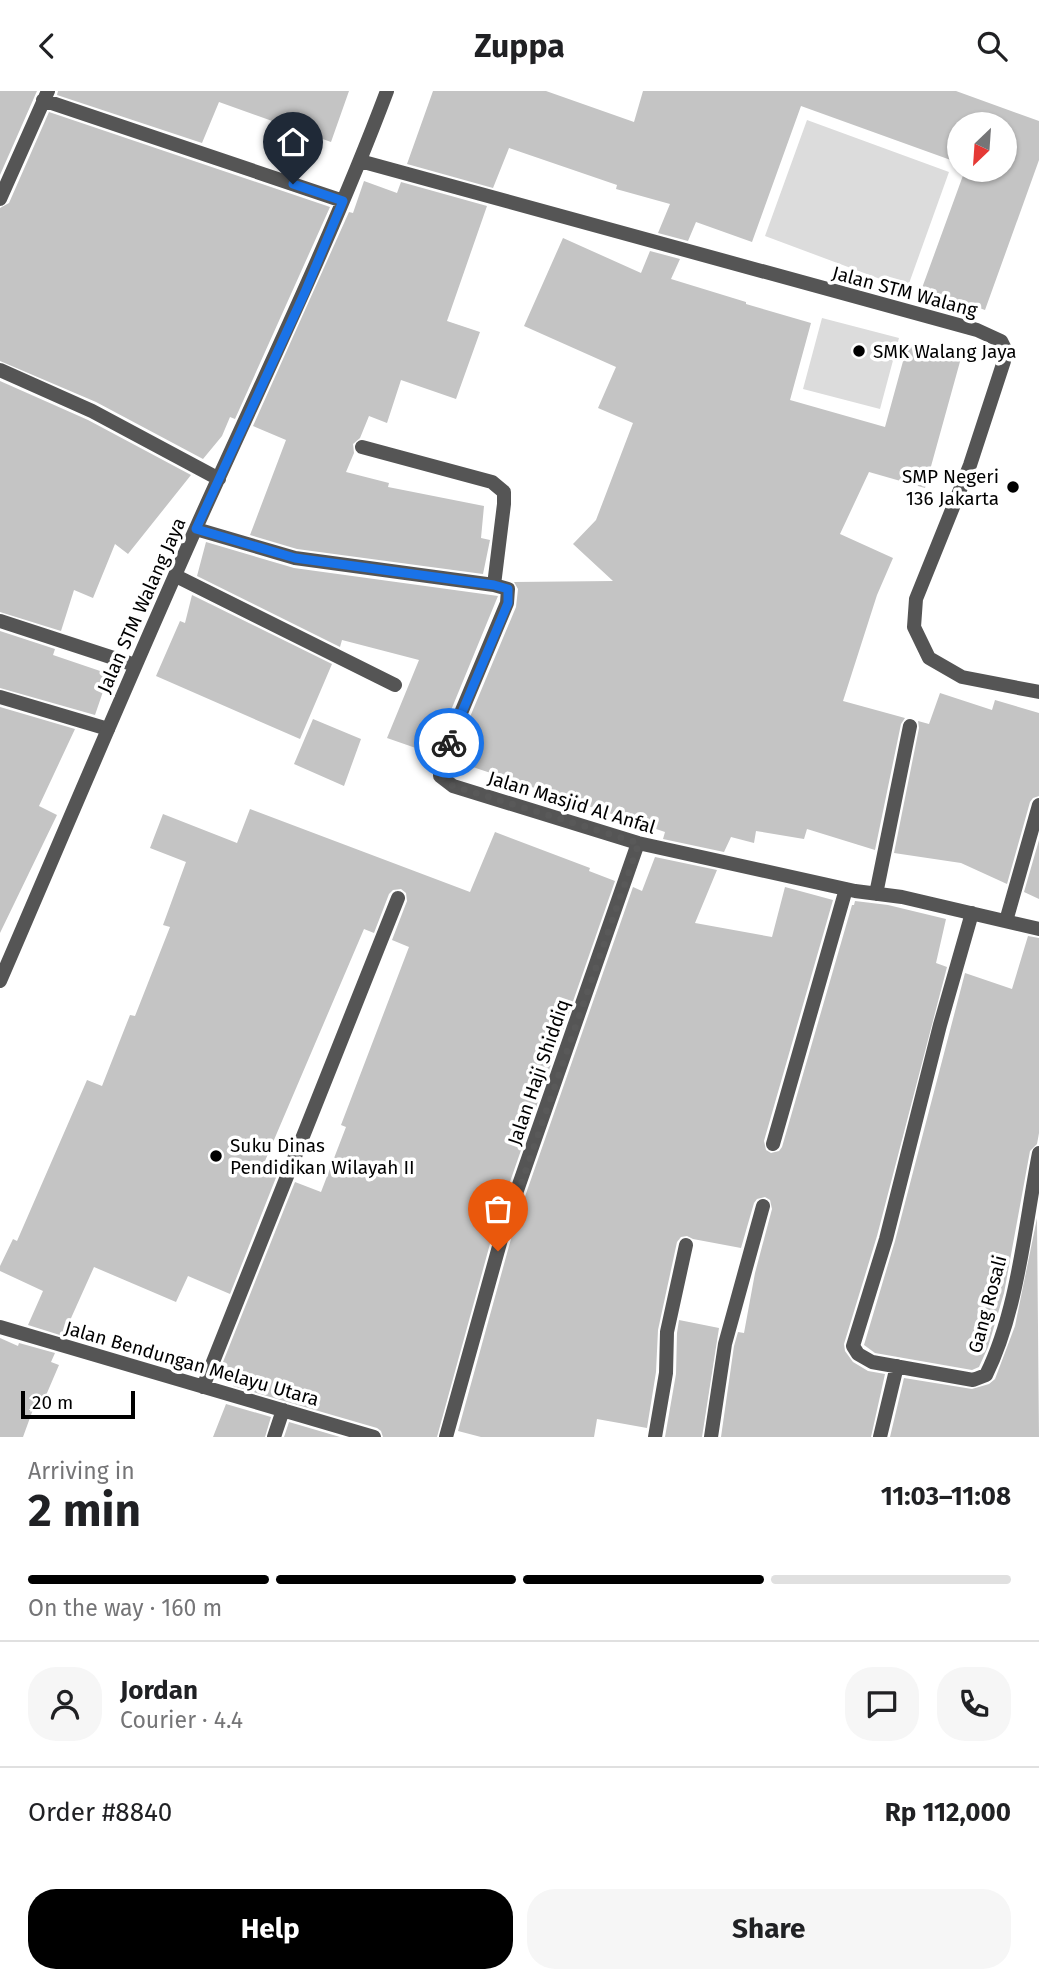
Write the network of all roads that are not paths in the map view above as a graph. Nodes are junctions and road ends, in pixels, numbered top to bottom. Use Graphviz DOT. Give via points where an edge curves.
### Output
graph roads {
  1 [pos="387,91"];
  2 [pos="45,95"];
  3 [pos="360,162"];
  4 [pos="0,199"];
  5 [pos="343,201"];
  6 [pos="0,370"];
  7 [pos="362,447"];
  8 [pos="219,479"];
  9 [pos="196,529"];
  10 [pos="176,576"];
  11 [pos="494,585"];
  12 [pos="0,621"];
  13 [pos="135,665"];
  14 [pos="396,685"];
  15 [pos="1039,692"];
  16 [pos="0,697"];
  17 [pos="910,726"];
  18 [pos="108,729"];
  19 [pos="1039,805"];
  20 [pos="639,843"];
  21 [pos="846,889"];
  22 [pos="876,894"];
  23 [pos="398,898"];
  24 [pos="971,913"];
  25 [pos="1006,921"];
  26 [pos="1039,929"];
  27 [pos="0,981"];
  28 [pos="773,1144"];
  29 [pos="1039,1153"];
  30 [pos="763,1206"];
  31 [pos="1034,1209"];
  32 [pos="686,1245"];
  33 [pos="0,1327"];
  34 [pos="897,1366"];
  35 [pos="203,1387"];
  36 [pos="283,1410"];
  37 [pos="274,1437"];
  38 [pos="374,1437"];
  39 [pos="446,1437"];
  40 [pos="655,1437"];
  41 [pos="710,1437"];
  42 [pos="880,1437"];
  1 -- 3 [label="street, Jalan STM Walang Jaya"];
  2 -- 4 [label="street"];
  2 -- 5 [label="street"];
  3 -- 5 [label="street, Jalan STM Walang Jaya"];
  3 -- 15 [label="street, Jalan STM Walang" via="977,330 1001,341 1004,361 970,465 916,599 914,627 929,658 962,677"];
  5 -- 8 [label="street, Jalan STM Walang Jaya"];
  6 -- 8 [label="street" via="92,411"];
  7 -- 11 [label="street" via="492,482 504,492"];
  8 -- 9 [label="street, Jalan STM Walang Jaya"];
  9 -- 10 [label="street, Jalan STM Walang Jaya"];
  9 -- 11 [label="street" via="295,558"];
  10 -- 13 [label="street, Jalan STM Walang Jaya"];
  10 -- 14 [label="street"];
  11 -- 20 [label="street, Jalan Masjid Al Anfal" via="508,589 508,603 440,764 440,776 453,786"];
  12 -- 13 [label="street"];
  13 -- 18 [label="street, Jalan STM Walang Jaya"];
  16 -- 18 [label="street"];
  17 -- 22 [label="street"];
  18 -- 27 [label="street, Jalan STM Walang Jaya"];
  19 -- 25 [label="street"];
  20 -- 21 [label="street, Jalan Masjid Al Anfal"];
  20 -- 39 [label="street, Jalan Haji Shiddiq" via="505,1225"];
  21 -- 22 [label="street, Jalan Masjid Al Anfal"];
  21 -- 28 [label="street"];
  22 -- 24 [label="street, Jalan Masjid Al Anfal"];
  23 -- 35 [label="street"];
  24 -- 25 [label="street, Jalan Masjid Al Anfal"];
  24 -- 34 [label="street, Gang Rosali" via="886,1239 853,1346 872,1362"];
  25 -- 26 [label="street, Jalan Masjid Al Anfal"];
  29 -- 31 [label="street, Gang Rosali"];
  30 -- 41 [label="street" via="725,1344"];
  31 -- 34 [label="street, Gang Rosali" via="1007,1317 986,1375 973,1380"];
  32 -- 40 [label="street" via="667,1332 666,1373"];
  33 -- 35 [label="street, Jalan Bendungan Melayu Utara"];
  34 -- 42 [label="street"];
  35 -- 36 [label="street, Jalan Bendungan Melayu Utara"];
  36 -- 37 [label="street"];
  36 -- 38 [label="street, Jalan Bendungan Melayu Utara"];
}
